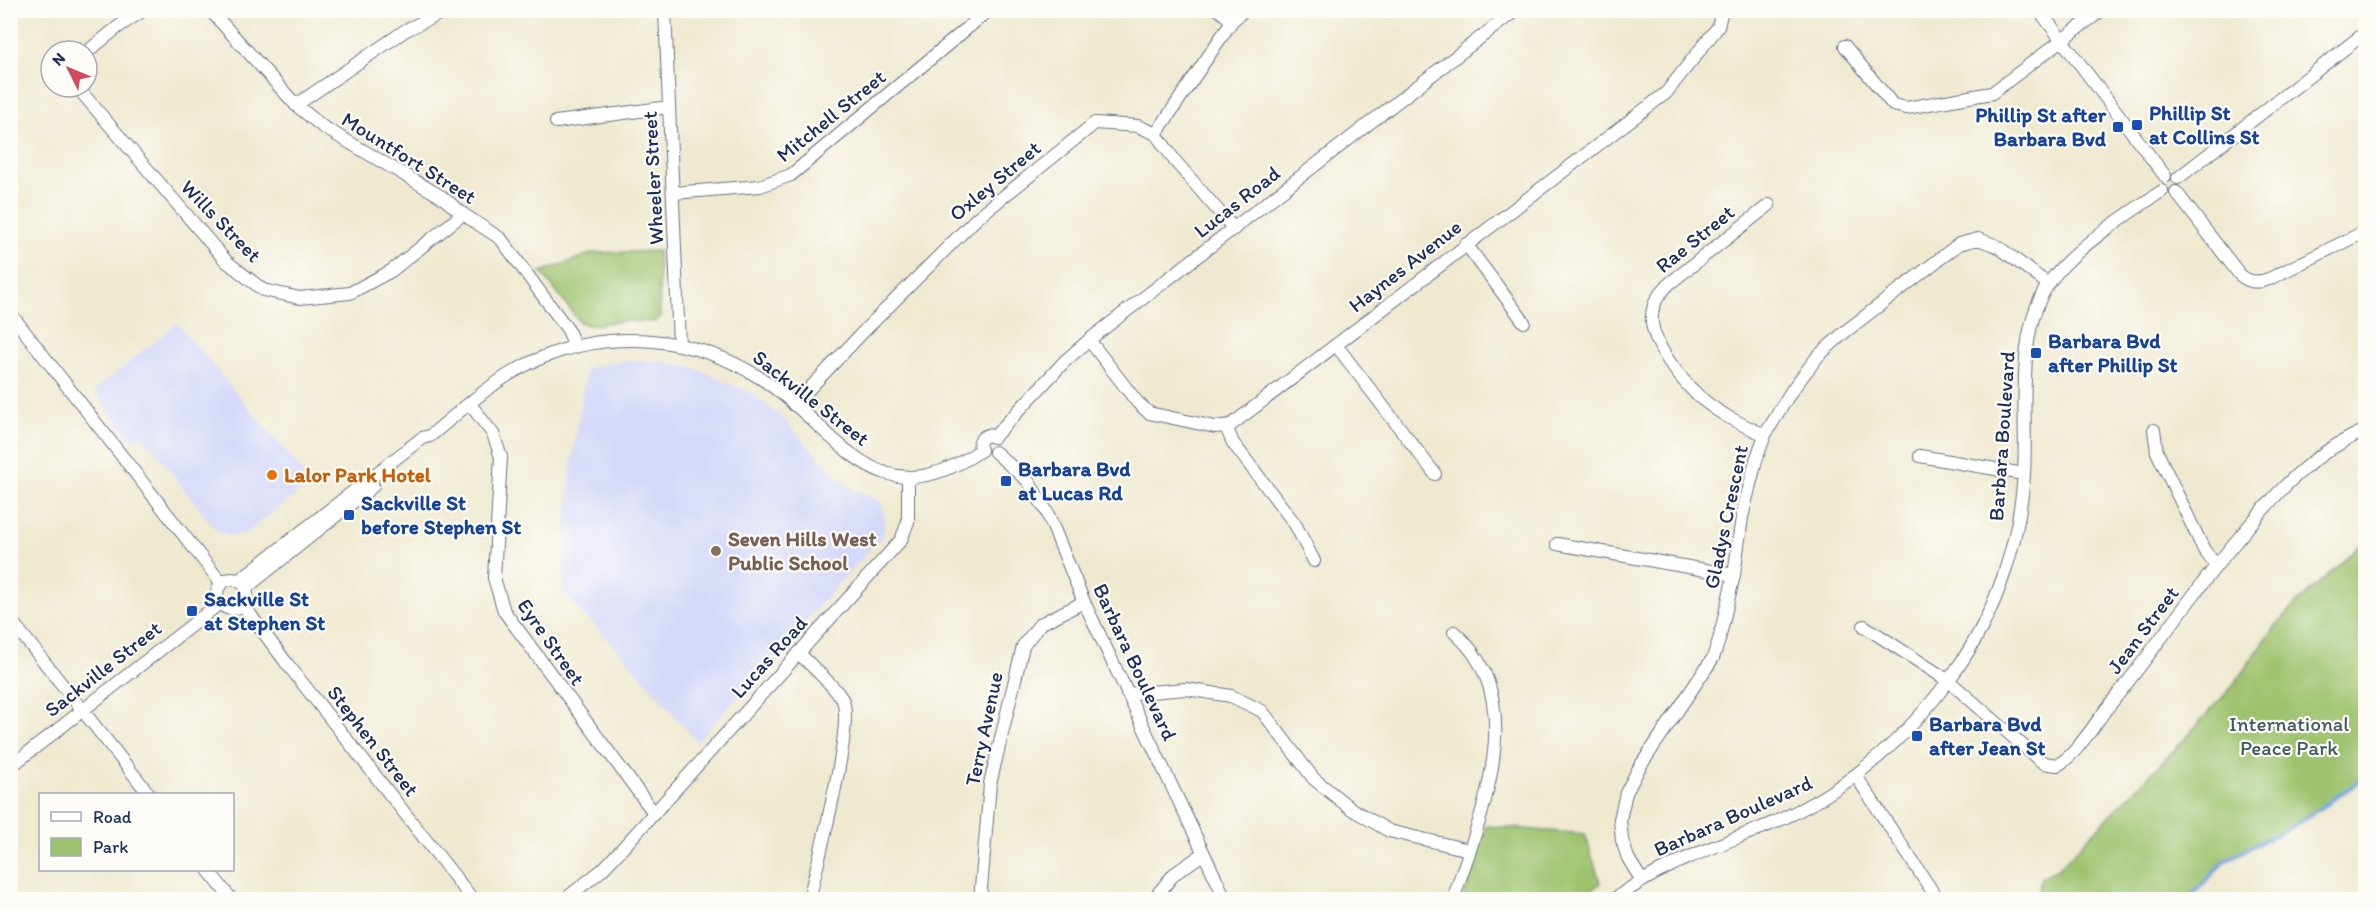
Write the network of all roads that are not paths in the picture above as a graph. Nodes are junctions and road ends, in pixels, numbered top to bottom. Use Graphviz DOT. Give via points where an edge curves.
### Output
graph roads {
  1 [pos="144,10"];
  2 [pos="210,10"];
  3 [pos="447,10"];
  4 [pos="665,10"];
  5 [pos="988,10"];
  6 [pos="1219,10"];
  7 [pos="1244,10"];
  8 [pos="1516,10"];
  9 [pos="1722,10"];
  10 [pos="2039,10"];
  11 [pos="2102,10"];
  12 [pos="1232,21"];
  13 [pos="2366,32"];
  14 [pos="2062,41"];
  15 [pos="99,42"];
  16 [pos="1845,46"];
  17 [pos="86,99"];
  18 [pos="296,105"];
  19 [pos="669,107"];
  20 [pos="556,122"];
  21 [pos="1156,134"];
  22 [pos="2165,176"];
  23 [pos="2178,178"];
  24 [pos="2162,191"];
  25 [pos="2176,192"];
  26 [pos="673,193"];
  27 [pos="1769,205"];
  28 [pos="463,214"];
  29 [pos="1234,229"];
  30 [pos="2366,231"];
  31 [pos="1466,244"];
  32 [pos="2048,284"];
  33 [pos="10,313"];
  34 [pos="1524,322"];
  35 [pos="1089,340"];
  36 [pos="679,344"];
  37 [pos="1336,345"];
  38 [pos="575,347"];
  39 [pos="470,404"];
  40 [pos="794,405"];
  41 [pos="1226,427"];
  42 [pos="2366,429"];
  43 [pos="2154,430"];
  44 [pos="1765,435"];
  45 [pos="994,437"];
  46 [pos="981,450"];
  47 [pos="996,452"];
  48 [pos="1920,456"];
  49 [pos="1435,474"];
  50 [pos="2024,474"];
  51 [pos="908,478"];
  52 [pos="1557,544"];
  53 [pos="1314,561"];
  54 [pos="2216,565"];
  55 [pos="1734,575"];
  56 [pos="222,584"];
  57 [pos="242,584"];
  58 [pos="1084,602"];
  59 [pos="220,603"];
  60 [pos="243,605"];
  61 [pos="10,618"];
  62 [pos="1864,626"];
  63 [pos="1454,632"];
  64 [pos="799,653"];
  65 [pos="1949,681"];
  66 [pos="1127,694"];
  67 [pos="82,710"];
  68 [pos="10,767"];
  69 [pos="1856,776"];
  70 [pos="147,793"];
  71 [pos="654,813"];
  72 [pos="1469,850"];
  73 [pos="1203,854"];
  74 [pos="209,871"];
  75 [pos="1642,881"];
  76 [pos="232,900"];
  77 [pos="473,900"];
  78 [pos="564,900"];
  79 [pos="809,900"];
  80 [pos="980,900"];
  81 [pos="1153,900"];
  82 [pos="1226,900"];
  83 [pos="1453,900"];
  84 [pos="1613,900"];
  85 [pos="1938,900"];
  1 -- 15 [label="street"];
  2 -- 18 [label="street, Mountfort Street"];
  3 -- 18 [label="street" via="406,30"];
  4 -- 19 [label="street, Wheeler Street"];
  5 -- 26 [label="street, Mitchell Street" via="791,176 760,186"];
  6 -- 12 [label="street"];
  7 -- 12 [label="street"];
  8 -- 29 [label="street, Lucas Road"];
  9 -- 31 [label="street, Haynes Avenue" via="1718,27 1666,93"];
  10 -- 14 [label="street"];
  11 -- 14 [label="street"];
  12 -- 21 [label="street"];
  13 -- 23 [label="street"];
  14 -- 16 [label="street" via="1992,93 1906,108 1893,105"];
  14 -- 22 [label="street"];
  17 -- 28 [label="street, Wills Street" via="226,261 263,290 300,298 350,293 391,271"];
  18 -- 28 [label="street, Mountfort Street" via="322,127 442,197"];
  19 -- 20 [label="street"];
  19 -- 26 [label="street, Wheeler Street"];
  21 -- 29 [label="street"];
  21 -- 40 [label="street, Oxley Street" via="1138,126 1095,123 977,218"];
  22 -- 23 [label="street"];
  22 -- 24 [label="street" via="2160,183"];
  23 -- 25 [label="street" via="2181,184"];
  24 -- 25 [label="street"];
  24 -- 32 [label="street, Barbara Boulevard" via="2073,256"];
  25 -- 30 [label="street" via="2240,275 2253,282 2269,279"];
  26 -- 36 [label="street, Wheeler Street"];
  27 -- 44 [label="street, Rae Street" via="1670,283 1661,292 1652,316 1656,339 1692,389 1721,413"];
  28 -- 38 [label="street, Mountfort Street" via="501,239 568,330"];
  29 -- 35 [label="street, Lucas Road"];
  31 -- 34 [label="street"];
  31 -- 37 [label="street, Haynes Avenue"];
  32 -- 44 [label="street, Gladys Crescent" via="1997,246 1978,239 1959,244 1818,356"];
  32 -- 50 [label="street, Barbara Boulevard" via="2028,339"];
  33 -- 56 [label="street"];
  35 -- 41 [label="street" via="1149,412"];
  35 -- 45 [label="street, Lucas Road"];
  36 -- 38 [label="street, Sackville Street" via="626,340"];
  36 -- 40 [label="street, Sackville Street" via="740,366"];
  37 -- 41 [label="street, Haynes Avenue"];
  37 -- 49 [label="street"];
  38 -- 39 [label="street, Sackville Street" via="522,367"];
  39 -- 57 [label="street, Sackville Street" via="422,438"];
  39 -- 71 [label="street, Eyre Street" via="493,434 501,457 494,578 504,611"];
  40 -- 51 [label="street, Sackville Street" via="850,455 887,474"];
  41 -- 53 [label="street" via="1233,443 1294,524"];
  42 -- 54 [label="street, Jean Street" via="2311,461 2280,489"];
  43 -- 54 [label="street" via="2157,452 2204,550"];
  44 -- 55 [label="street, Gladys Crescent" via="1742,517"];
  45 -- 46 [label="street" via="982,439"];
  45 -- 47 [label="street" via="998,443"];
  46 -- 47 [label="street" via="988,454"];
  46 -- 51 [label="street" via="942,473"];
  47 -- 58 [label="street, Barbara Boulevard" via="1036,493"];
  48 -- 50 [label="street"];
  50 -- 65 [label="street, Barbara Boulevard" via="2015,536 2000,587 1980,631"];
  51 -- 64 [label="street, Lucas Road" via="908,522 901,540"];
  52 -- 55 [label="street"];
  54 -- 65 [label="street, Jean Street" via="2143,664 2063,762 2051,765 2037,758"];
  55 -- 75 [label="street, Gladys Crescent" via="1713,658 1639,768 1622,805 1622,840"];
  56 -- 57 [label="street" via="229,580"];
  56 -- 59 [label="street" via="217,595"];
  57 -- 60 [label="street" via="247,597"];
  58 -- 66 [label="street, Barbara Boulevard"];
  58 -- 80 [label="street, Terry Avenue" via="1040,624 1018,657 990,784"];
  59 -- 60 [label="street" via="231,609"];
  59 -- 67 [label="street, Sackville Street"];
  60 -- 77 [label="street, Stephen Street"];
  61 -- 67 [label="street"];
  62 -- 65 [label="street, Jean Street"];
  63 -- 72 [label="street" via="1477,657 1494,704 1496,735 1487,792"];
  64 -- 71 [label="street, Lucas Road"];
  64 -- 79 [label="street" via="843,701 845,724 841,760"];
  65 -- 69 [label="street, Barbara Boulevard" via="1912,726"];
  66 -- 72 [label="street" via="1185,689 1231,696 1262,711 1314,779 1350,808 1389,831"];
  66 -- 73 [label="street, Barbara Boulevard"];
  67 -- 68 [label="street, Sackville Street"];
  67 -- 70 [label="street"];
  69 -- 75 [label="street, Barbara Boulevard" via="1802,810 1673,862"];
  69 -- 85 [label="street"];
  71 -- 78 [label="street, Lucas Road" via="602,870"];
  72 -- 83 [label="street"];
  73 -- 81 [label="street" via="1174,874"];
  73 -- 82 [label="street, Barbara Boulevard"];
  74 -- 76 [label="street"];
  75 -- 84 [label="street, Barbara Boulevard"];
}
